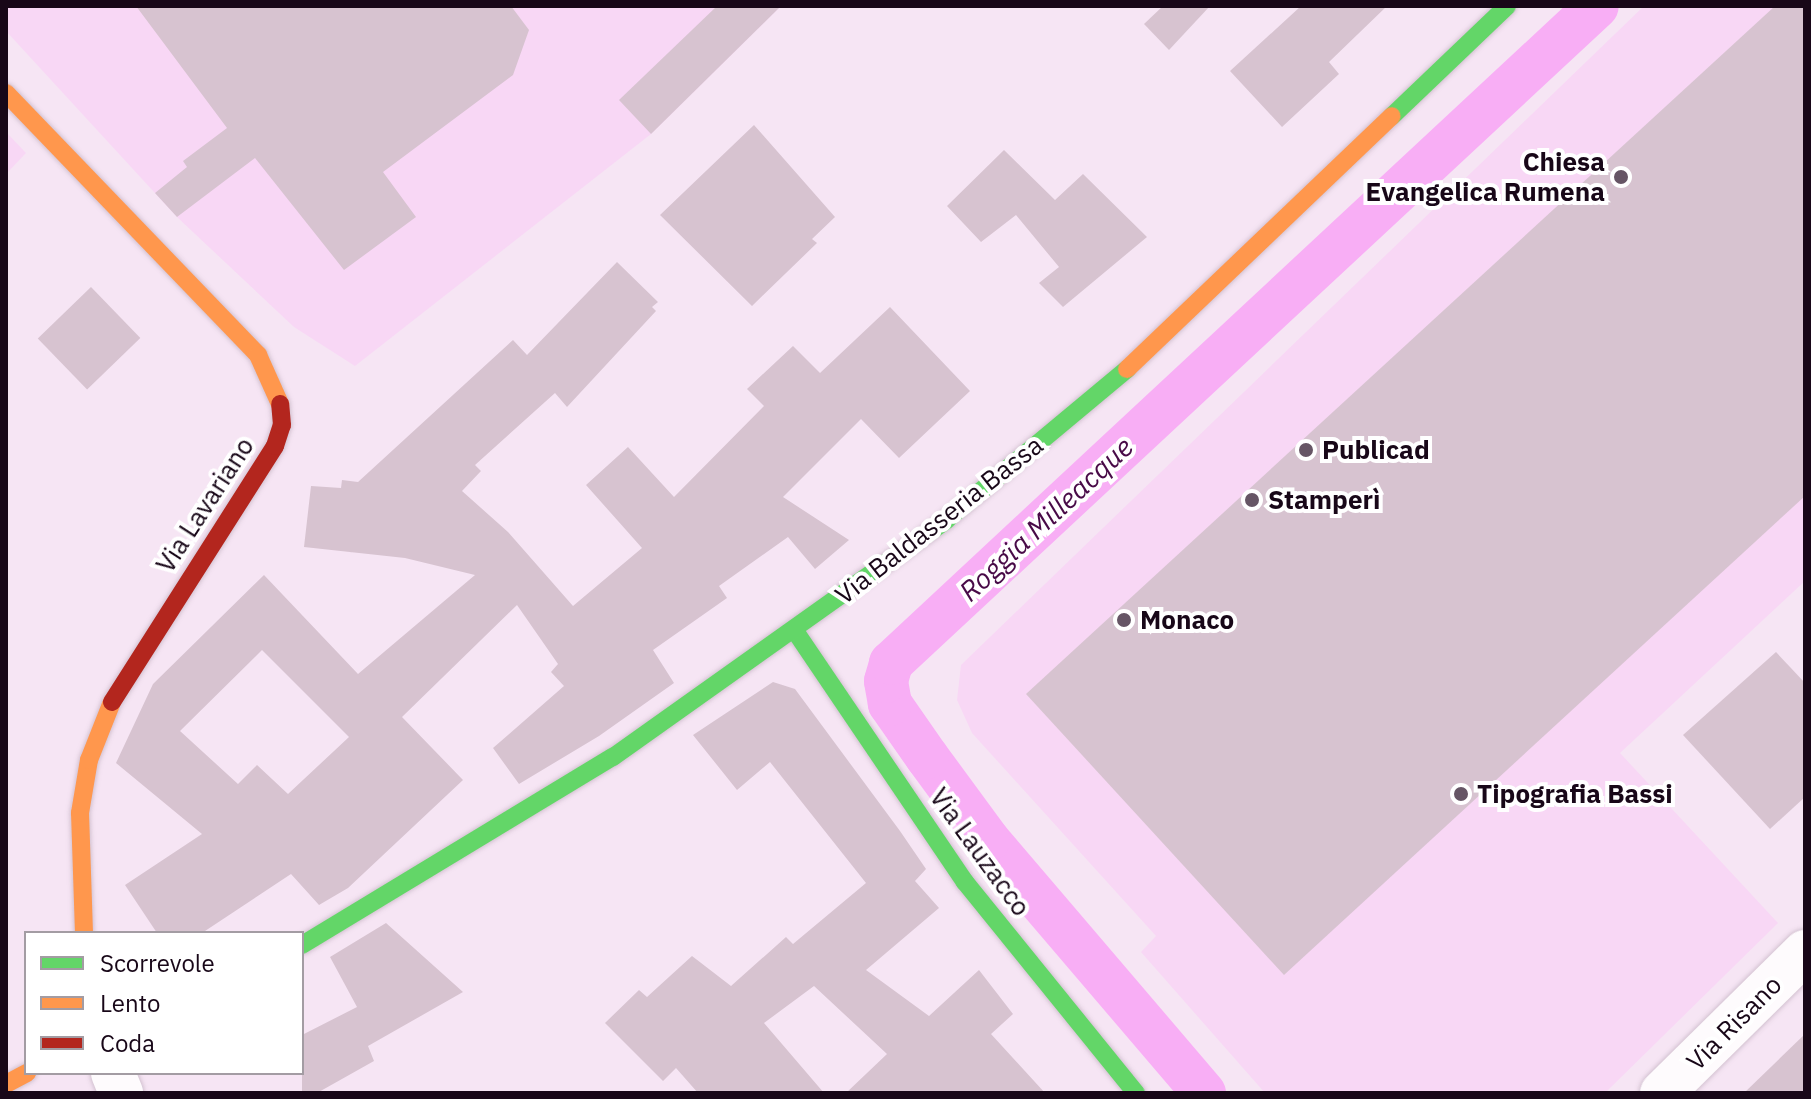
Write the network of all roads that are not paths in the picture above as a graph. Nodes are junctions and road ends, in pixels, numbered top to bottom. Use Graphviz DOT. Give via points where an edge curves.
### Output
graph roads {
  1 [pos="1507,6"];
  2 [pos="6,93"];
  3 [pos="795,631"];
  4 [pos="84,931"];
  5 [pos="304,944"];
  6 [pos="1805,952"];
  7 [pos="24,1075"];
  8 [pos="6,1084"];
  9 [pos="1136,1093"];
  10 [pos="1662,1093"];
  1 -- 3 [label="street, Via Baldasseria Bassa" via="1147,352 946,520"];
  2 -- 4 [label="street, Via Lavariano" via="258,355 280,401 282,425 275,446 104,714 80,813"];
  3 -- 5 [label="street, Via Baldasseria Bassa" via="613,757"];
  3 -- 9 [label="street, Via Lauzacco" via="965,882"];
  6 -- 10 [label="street, Via Risano"];
  7 -- 8 [label="street"];
}
